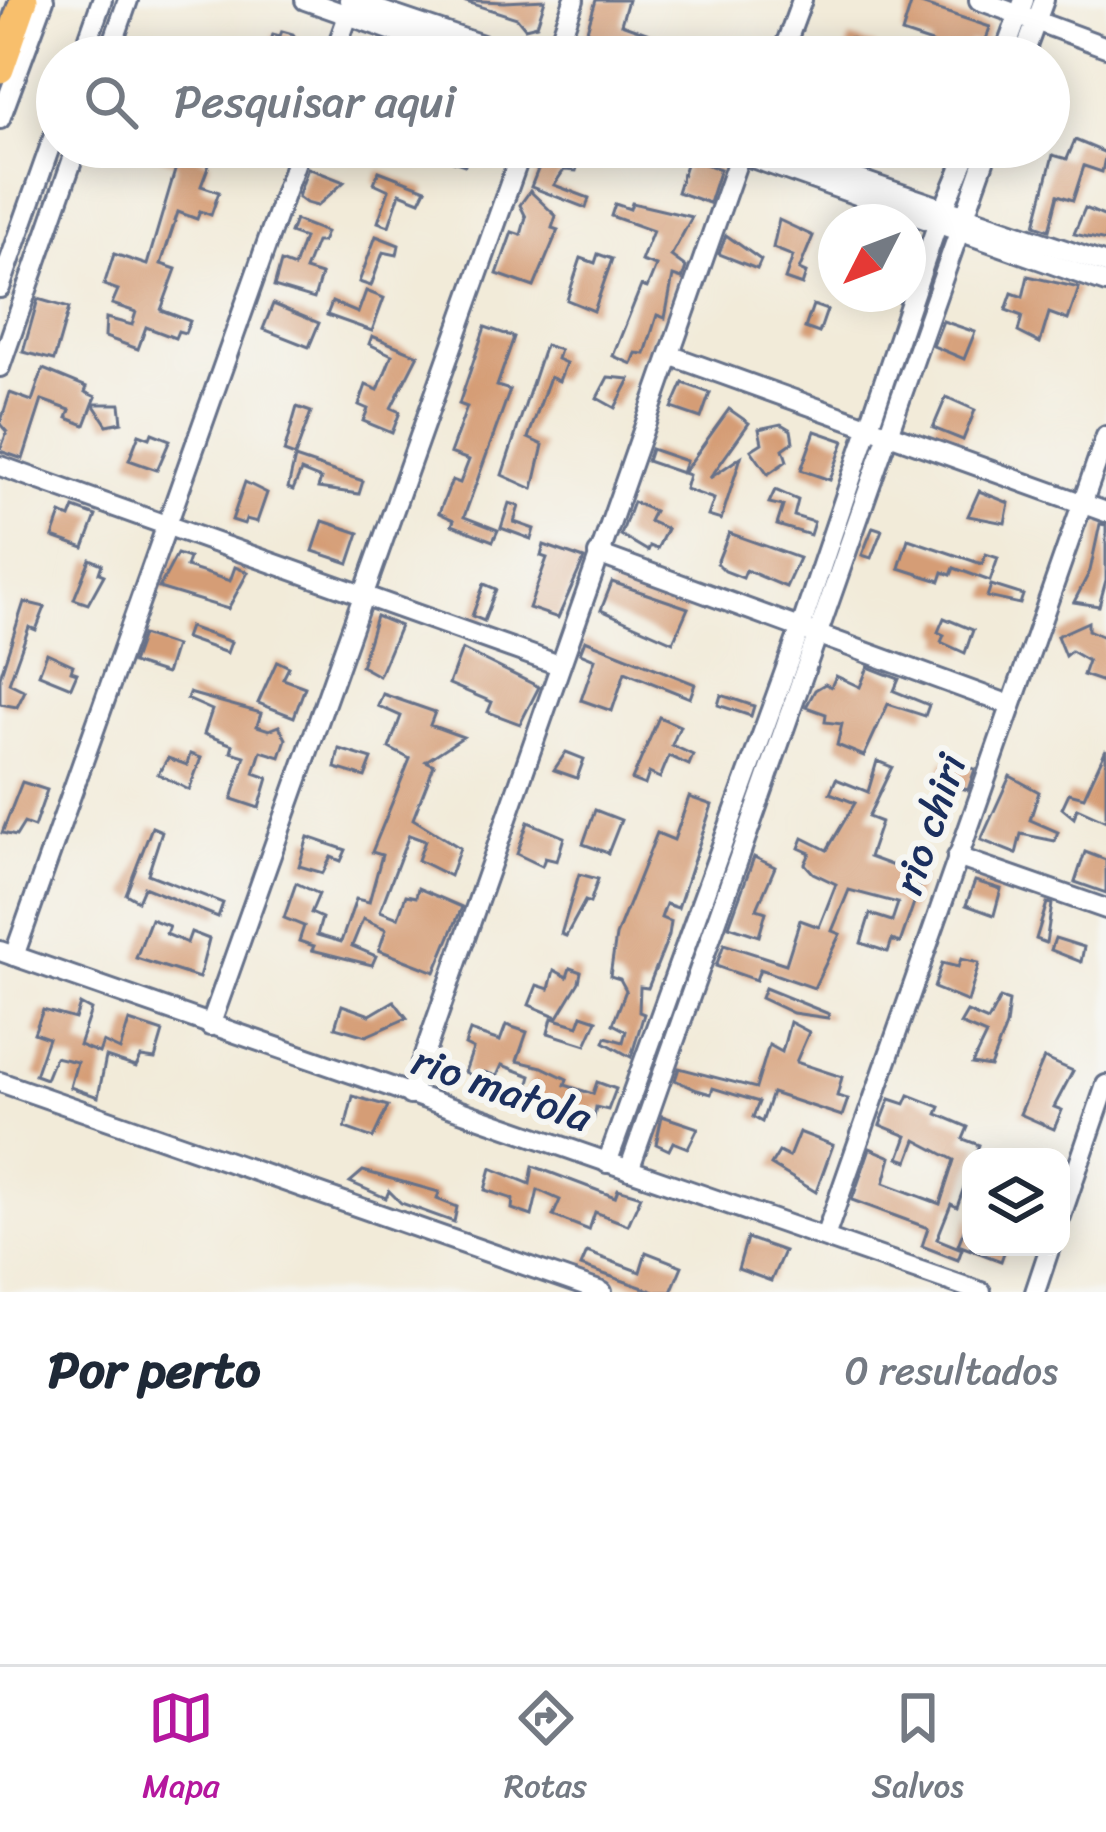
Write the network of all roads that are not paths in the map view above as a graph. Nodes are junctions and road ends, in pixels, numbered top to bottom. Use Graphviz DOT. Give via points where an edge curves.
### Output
graph roads {
  1 [pos="10,0"];
  2 [pos="24,0"];
  3 [pos="44,0"];
  4 [pos="102,0"];
  5 [pos="128,0"];
  6 [pos="304,0"];
  7 [pos="574,0"];
  8 [pos="802,0"];
  9 [pos="979,0"];
  10 [pos="1044,0"];
  11 [pos="351,4"];
  12 [pos="1026,12"];
  13 [pos="0,27"];
  14 [pos="89,36"];
  15 [pos="115,36"];
  16 [pos="340,36"];
  17 [pos="421,36"];
  18 [pos="452,36"];
  19 [pos="561,36"];
  20 [pos="789,36"];
  21 [pos="1106,47"];
  22 [pos="0,69"];
  23 [pos="0,119"];
  24 [pos="42,168"];
  25 [pos="70,168"];
  26 [pos="293,168"];
  27 [pos="516,168"];
  28 [pos="739,168"];
  29 [pos="796,168"];
  30 [pos="818,168"];
  31 [pos="961,168"];
  32 [pos="981,168"];
  33 [pos="941,216"];
  34 [pos="961,224"];
  35 [pos="1106,264"];
  36 [pos="1106,283"];
  37 [pos="0,288"];
  38 [pos="672,356"];
  39 [pos="0,367"];
  40 [pos="877,431"];
  41 [pos="1106,436"];
  42 [pos="0,466"];
  43 [pos="1083,503"];
  44 [pos="1106,512"];
  45 [pos="165,525"];
  46 [pos="598,554"];
  47 [pos="366,598"];
  48 [pos="811,630"];
  49 [pos="560,664"];
  50 [pos="1010,705"];
  51 [pos="957,857"];
  52 [pos="1106,909"];
  53 [pos="7,954"];
  54 [pos="210,1026"];
  55 [pos="0,1082"];
  56 [pos="1106,1085"];
  57 [pos="410,1095"];
  58 [pos="608,1163"];
  59 [pos="629,1170"];
  60 [pos="1070,1190"];
  61 [pos="825,1238"];
  62 [pos="1048,1256"];
  63 [pos="602,1292"];
  64 [pos="981,1292"];
  65 [pos="1035,1292"];
  1 -- 13 [label="highway"];
  2 -- 22 [label="highway"];
  3 -- 23 [label="street"];
  4 -- 14 [label="street"];
  5 -- 15 [label="street"];
  6 -- 11 [label="street"];
  7 -- 19 [label="street"];
  8 -- 20 [label="street"];
  9 -- 12 [label="street"];
  10 -- 12 [label="street"];
  11 -- 16 [label="street"];
  11 -- 17 [label="street"];
  11 -- 18 [label="street"];
  12 -- 21 [label="street"];
  24 -- 37 [label="street"];
  25 -- 39 [label="street"];
  26 -- 45 [label="street"];
  27 -- 47 [label="street"];
  28 -- 38 [label="street"];
  29 -- 33 [label="street"];
  30 -- 33 [label="street"];
  31 -- 33 [label="street"];
  32 -- 34 [label="street"];
  33 -- 34 [label="street"];
  33 -- 40 [label="street"];
  34 -- 35 [label="street"];
  34 -- 36 [label="street"];
  34 -- 40 [label="street"];
  38 -- 40 [label="street"];
  38 -- 46 [label="street"];
  40 -- 43 [label="street"];
  40 -- 48 [label="street"];
  41 -- 43 [label="street, rio chiri"];
  42 -- 45 [label="street"];
  43 -- 44 [label="street"];
  43 -- 50 [label="street, rio chiri"];
  45 -- 47 [label="street"];
  45 -- 53 [label="street"];
  46 -- 48 [label="street"];
  46 -- 49 [label="street"];
  47 -- 49 [label="street"];
  47 -- 54 [label="street"];
  48 -- 50 [label="street"];
  48 -- 58 [label="street"];
  48 -- 59 [label="street"];
  49 -- 57 [label="street"];
  50 -- 51 [label="street, rio chiri"];
  51 -- 52 [label="street"];
  51 -- 61 [label="street, rio chiri"];
  53 -- 54 [label="street, rio matola"];
  54 -- 57 [label="street, rio matola"];
  55 -- 63 [label="street"];
  56 -- 60 [label="street"];
  57 -- 58 [label="street, rio matola"];
  58 -- 59 [label="street, rio matola"];
  59 -- 61 [label="street, rio matola"];
  61 -- 64 [label="street, rio matola"];
  62 -- 65 [label="street"];
}
